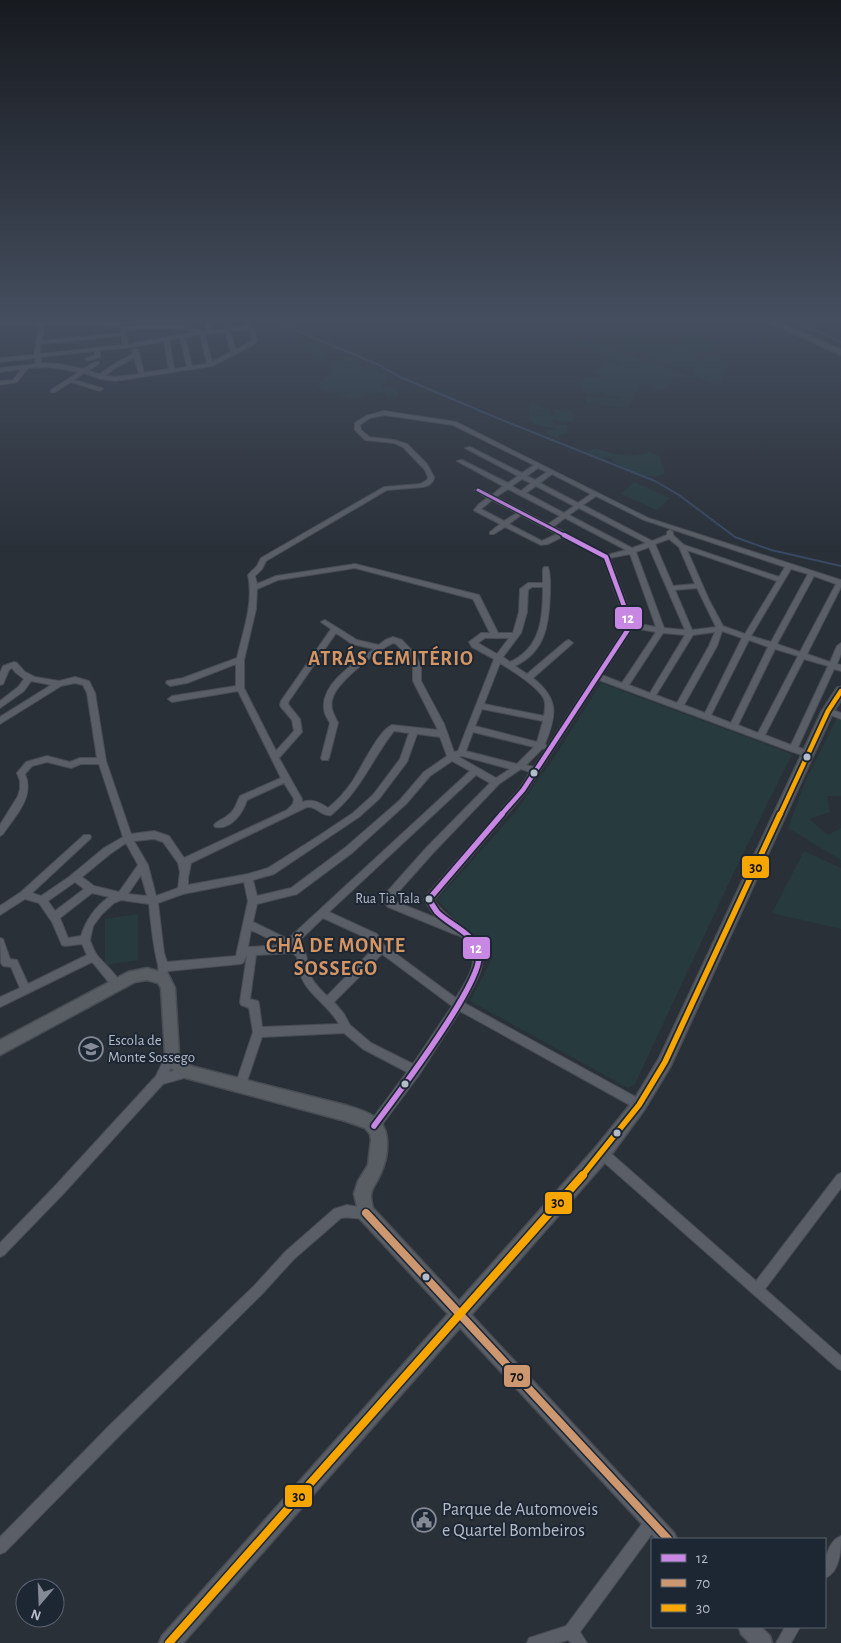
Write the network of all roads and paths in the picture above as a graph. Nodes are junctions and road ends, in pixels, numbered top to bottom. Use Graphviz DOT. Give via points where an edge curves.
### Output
graph roads {
  1 [pos="468,448"];
  2 [pos="460,461"];
  3 [pos="538,465"];
  4 [pos="551,472"];
  5 [pos="522,476"];
  6 [pos="536,483"];
  7 [pos="508,486"];
  8 [pos="478,490"];
  9 [pos="522,493"];
  10 [pos="595,494"];
  11 [pos="492,497"];
  12 [pos="580,505"];
  13 [pos="522,512"];
  14 [pos="566,515"];
  15 [pos="505,524"];
  16 [pos="550,526"];
  17 [pos="670,527"];
  18 [pos="492,533"];
  19 [pos="563,533"];
  20 [pos="670,536"];
  21 [pos="651,543"];
  22 [pos="682,546"];
  23 [pos="632,551"];
  24 [pos="606,556"];
  25 [pos="789,566"];
  26 [pos="546,569"];
  27 [pos="812,573"];
  28 [pos="781,580"];
  29 [pos="840,582"];
  30 [pos="546,585"];
  31 [pos="699,586"];
  32 [pos="254,588"];
  33 [pos="670,588"];
  34 [pos="325,622"];
  35 [pos="631,625"];
  36 [pos="720,628"];
  37 [pos="336,629"];
  38 [pos="661,630"];
  39 [pos="690,633"];
  40 [pos="495,635"];
  41 [pos="514,636"];
  42 [pos="746,636"];
  43 [pos="569,643"];
  44 [pos="773,645"];
  45 [pos="841,646"];
  46 [pos="381,648"];
  47 [pos="801,654"];
  48 [pos="498,658"];
  49 [pos="240,660"];
  50 [pos="832,665"];
  51 [pos="509,666"];
  52 [pos="841,668"];
  53 [pos="599,677"];
  54 [pos="29,678"];
  55 [pos="527,679"];
  56 [pos="0,682"];
  57 [pos="170,683"];
  58 [pos="59,684"];
  59 [pos="624,686"];
  60 [pos="240,688"];
  61 [pos="841,691"];
  62 [pos="652,696"];
  63 [pos="172,699"];
  64 [pos="0,705"];
  65 [pos="479,706"];
  66 [pos="679,707"];
  67 [pos="828,711"];
  68 [pos="706,716"];
  69 [pos="841,716"];
  70 [pos="547,719"];
  71 [pos="0,721"];
  72 [pos="733,727"];
  73 [pos="470,728"];
  74 [pos="414,731"];
  75 [pos="444,734"];
  76 [pos="760,737"];
  77 [pos="541,745"];
  78 [pos="551,748"];
  79 [pos="793,749"];
  80 [pos="461,752"];
  81 [pos="808,754"];
  82 [pos="275,757"];
  83 [pos="452,757"];
  84 [pos="325,758"];
  85 [pos="102,761"];
  86 [pos="518,766"];
  87 [pos="475,771"];
  88 [pos="536,771"];
  89 [pos="286,779"];
  90 [pos="496,782"];
  91 [pos="290,812"];
  92 [pos="218,826"];
  93 [pos="0,832"];
  94 [pos="87,837"];
  95 [pos="128,838"];
  96 [pos="143,865"];
  97 [pos="185,872"];
  98 [pos="76,877"];
  99 [pos="248,878"];
  100 [pos="91,889"];
  101 [pos="183,890"];
  102 [pos="24,895"];
  103 [pos="121,896"];
  104 [pos="42,900"];
  105 [pos="153,901"];
  106 [pos="253,901"];
  107 [pos="0,911"];
  108 [pos="321,913"];
  109 [pos="54,917"];
  110 [pos="250,925"];
  111 [pos="464,933"];
  112 [pos="86,940"];
  113 [pos="0,946"];
  114 [pos="293,947"];
  115 [pos="382,948"];
  116 [pos="247,951"];
  117 [pos="93,957"];
  118 [pos="163,972"];
  119 [pos="116,984"];
  120 [pos="26,990"];
  121 [pos="0,1002"];
  122 [pos="328,1002"];
  123 [pos="458,1005"];
  124 [pos="346,1028"];
  125 [pos="258,1032"];
  126 [pos="0,1048"];
  127 [pos="172,1054"];
  128 [pos="415,1071"];
  129 [pos="187,1072"];
  130 [pos="160,1080"];
  131 [pos="240,1086"];
  132 [pos="639,1106"];
  133 [pos="374,1126"];
  134 [pos="602,1152"];
  135 [pos="841,1179"];
  136 [pos="366,1213"];
  137 [pos="0,1250"];
  138 [pos="757,1289"];
  139 [pos="459,1314"];
  140 [pos="841,1364"];
  141 [pos="652,1522"];
  142 [pos="667,1538"];
  143 [pos="841,1543"];
  144 [pos="0,1547"];
  145 [pos="826,1569"];
  146 [pos="749,1628"];
  147 [pos="791,1628"];
  148 [pos="575,1637"];
  149 [pos="169,1643"];
  150 [pos="534,1643"];
  151 [pos="763,1643"];
  152 [pos="783,1643"];
  1 -- 5 [label="street"];
  2 -- 7 [label="street"];
  3 -- 4 [label="street"];
  3 -- 5 [label="street"];
  3 -- 32 [label="street" via="454,423 384,413 368,417 357,424 358,430 367,439 407,447 432,474 430,482 421,486 386,488 262,560 260,567 251,575"];
  4 -- 6 [label="street"];
  4 -- 10 [label="street"];
  5 -- 6 [label="street"];
  5 -- 7 [label="street"];
  6 -- 9 [label="street"];
  6 -- 12 [label="street"];
  7 -- 9 [label="street"];
  7 -- 11 [label="street"];
  8 -- 11 [label="street"];
  9 -- 14 [label="street"];
  10 -- 12 [label="street"];
  10 -- 17 [label="street"];
  11 -- 13 [label="street"];
  11 -- 15 [label="street" via="477,507 478,510"];
  12 -- 14 [label="street"];
  12 -- 21 [label="street"];
  13 -- 15 [label="street"];
  13 -- 16 [label="street"];
  14 -- 16 [label="street"];
  14 -- 23 [label="street"];
  15 -- 18 [label="street"];
  15 -- 19 [label="street" via="541,543"];
  16 -- 19 [label="street"];
  17 -- 20 [label="street"];
  17 -- 25 [label="street"];
  19 -- 24 [label="street"];
  20 -- 21 [label="street"];
  20 -- 22 [label="street"];
  21 -- 23 [label="street"];
  21 -- 33 [label="street"];
  22 -- 28 [label="street"];
  22 -- 31 [label="street"];
  23 -- 24 [label="street"];
  23 -- 38 [label="street"];
  24 -- 35 [label="street"];
  25 -- 27 [label="street"];
  25 -- 28 [label="street"];
  26 -- 30 [label="street"];
  27 -- 29 [label="street"];
  27 -- 44 [label="street"];
  28 -- 42 [label="street"];
  29 -- 47 [label="street"];
  30 -- 41 [label="street" via="530,585 524,589 523,612 518,633"];
  30 -- 51 [label="street" via="547,605 535,646 527,657"];
  31 -- 33 [label="street"];
  31 -- 36 [label="street"];
  32 -- 40 [label="street" via="276,578 355,566 476,597"];
  32 -- 49 [label="street"];
  33 -- 39 [label="street"];
  34 -- 37 [label="street"];
  35 -- 38 [label="street"];
  35 -- 53 [label="street"];
  36 -- 39 [label="street"];
  36 -- 42 [label="street"];
  36 -- 66 [label="street"];
  37 -- 46 [label="street" via="355,642"];
  37 -- 82 [label="street" via="285,701 284,705 296,719 298,732"];
  38 -- 39 [label="street"];
  38 -- 59 [label="street"];
  39 -- 62 [label="street"];
  40 -- 41 [label="street"];
  40 -- 48 [label="street" via="484,635 473,642"];
  41 -- 48 [label="street"];
  42 -- 44 [label="street"];
  42 -- 68 [label="street"];
  43 -- 55 [label="street"];
  44 -- 47 [label="street"];
  44 -- 72 [label="street"];
  45 -- 50 [label="street"];
  46 -- 75 [label="street" via="393,640 413,657 417,681"];
  46 -- 84 [label="street" via="350,670 329,693 328,716 334,723"];
  47 -- 50 [label="street"];
  47 -- 76 [label="street"];
  48 -- 51 [label="street"];
  48 -- 65 [label="street"];
  49 -- 57 [label="street"];
  49 -- 60 [label="street"];
  50 -- 52 [label="street"];
  50 -- 79 [label="street"];
  51 -- 55 [label="street"];
  53 -- 59 [label="street"];
  53 -- 78 [label="street"];
  54 -- 56 [label="street" via="14,665 6,668"];
  54 -- 58 [label="street"];
  54 -- 64 [label="street"];
  55 -- 70 [label="street" via="547,697 550,710"];
  58 -- 71 [label="street"];
  58 -- 85 [label="street" via="75,680 86,683"];
  59 -- 62 [label="street"];
  60 -- 63 [label="street"];
  60 -- 82 [label="street"];
  61 -- 67 [label="main road"];
  62 -- 66 [label="street"];
  65 -- 70 [label="street"];
  65 -- 73 [label="street"];
  66 -- 68 [label="street"];
  67 -- 69 [label="street"];
  67 -- 81 [label="main road"];
  68 -- 72 [label="street"];
  70 -- 77 [label="street"];
  72 -- 76 [label="street"];
  73 -- 77 [label="street"];
  73 -- 80 [label="street"];
  74 -- 75 [label="street"];
  74 -- 91 [label="street" via="391,730 363,769 353,790 328,813 310,802"];
  74 -- 99 [label="street" via="404,760 376,797 324,838 271,870"];
  75 -- 83 [label="street"];
  76 -- 79 [label="street"];
  77 -- 78 [label="street"];
  77 -- 86 [label="street"];
  78 -- 88 [label="street"];
  79 -- 81 [label="street"];
  80 -- 83 [label="street"];
  80 -- 86 [label="street"];
  81 -- 132 [label="main road" via="665,1062"];
  82 -- 89 [label="street"];
  83 -- 87 [label="street"];
  83 -- 106 [label="street" via="427,774 403,802 349,850 294,891"];
  85 -- 93 [label="street" via="80,761 71,765 46,759 29,764 21,773 25,785 20,805"];
  85 -- 95 [label="street"];
  86 -- 88 [label="street"];
  86 -- 90 [label="street"];
  87 -- 90 [label="street"];
  87 -- 108 [label="street"];
  88 -- 111 [label="street" via="429,899 436,911"];
  89 -- 91 [label="street" via="298,799"];
  89 -- 92 [label="street" via="243,798 234,818"];
  90 -- 111 [label="street" via="430,850 388,900"];
  91 -- 97 [label="street" via="187,861"];
  94 -- 102 [label="street"];
  95 -- 96 [label="street"];
  95 -- 97 [label="street" via="154,835 166,839"];
  95 -- 98 [label="street"];
  96 -- 103 [label="street"];
  96 -- 105 [label="street"];
  97 -- 101 [label="street"];
  98 -- 100 [label="street"];
  98 -- 104 [label="street"];
  99 -- 101 [label="street"];
  99 -- 106 [label="street"];
  100 -- 103 [label="street"];
  100 -- 109 [label="street"];
  101 -- 105 [label="street"];
  102 -- 104 [label="street"];
  102 -- 107 [label="street"];
  103 -- 105 [label="street"];
  103 -- 112 [label="street" via="99,911 89,925"];
  104 -- 109 [label="street"];
  105 -- 118 [label="street"];
  106 -- 110 [label="street"];
  108 -- 114 [label="street"];
  108 -- 115 [label="street" via="374,937"];
  109 -- 112 [label="street" via="65,942"];
  110 -- 114 [label="street"];
  110 -- 116 [label="street"];
  111 -- 123 [label="street" via="479,954 479,963"];
  112 -- 117 [label="street"];
  113 -- 120 [label="street" via="6,963 14,963"];
  114 -- 116 [label="street"];
  114 -- 122 [label="street" via="302,955 302,971 317,994"];
  115 -- 122 [label="street"];
  115 -- 123 [label="street"];
  116 -- 118 [label="street" via="240,960"];
  116 -- 125 [label="street" via="246,1002 254,1004"];
  117 -- 119 [label="street"];
  117 -- 120 [label="street"];
  118 -- 119 [label="main road" via="133,976"];
  118 -- 127 [label="main road" via="168,988"];
  119 -- 126 [label="main road"];
  120 -- 121 [label="street"];
  122 -- 124 [label="street" via="340,1013"];
  123 -- 128 [label="street"];
  123 -- 132 [label="street"];
  124 -- 125 [label="street"];
  124 -- 128 [label="street" via="367,1046"];
  125 -- 131 [label="street"];
  127 -- 129 [label="main road" via="176,1063"];
  127 -- 130 [label="street"];
  128 -- 133 [label="street"];
  129 -- 130 [label="street"];
  129 -- 131 [label="main road"];
  130 -- 137 [label="street"];
  131 -- 133 [label="main road" via="345,1113"];
  132 -- 134 [label="main road"];
  133 -- 136 [label="main road" via="378,1153 362,1196"];
  134 -- 138 [label="street"];
  134 -- 139 [label="main road"];
  135 -- 138 [label="street"];
  136 -- 139 [label="main road"];
  136 -- 144 [label="street" via="338,1213 290,1255"];
  138 -- 140 [label="street"];
  139 -- 141 [label="street"];
  139 -- 149 [label="main road"];
  141 -- 142 [label="street"];
  141 -- 148 [label="street"];
  143 -- 145 [label="street"];
  146 -- 151 [label="street"];
  147 -- 152 [label="street"];
  148 -- 150 [label="street"];
}
